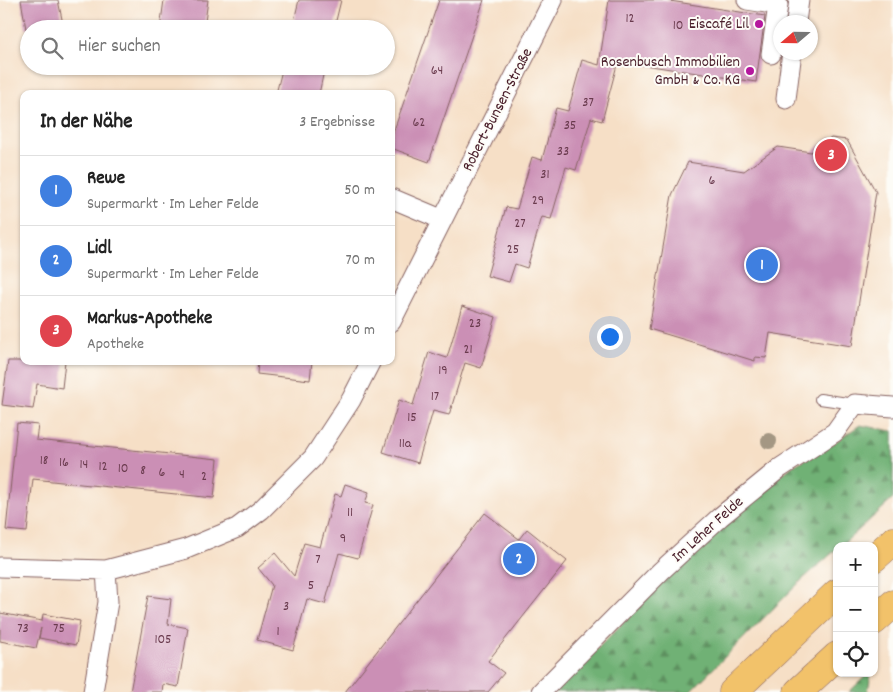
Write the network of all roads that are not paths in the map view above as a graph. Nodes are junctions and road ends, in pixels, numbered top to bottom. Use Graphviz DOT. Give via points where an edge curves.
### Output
graph roads {
  1 [pos="553,0"];
  2 [pos="747,0"];
  3 [pos="799,0"];
  4 [pos="797,15"];
  5 [pos="771,54"];
  6 [pos="791,60"];
  7 [pos="786,99"];
  8 [pos="395,200"];
  9 [pos="441,219"];
  10 [pos="395,314"];
  11 [pos="369,365"];
  12 [pos="820,400"];
  13 [pos="855,404"];
  14 [pos="893,407"];
  15 [pos="893,541"];
  16 [pos="878,554"];
  17 [pos="0,567"];
  18 [pos="106,570"];
  19 [pos="833,597"];
  20 [pos="833,660"];
  21 [pos="93,692"];
  22 [pos="541,692"];
  23 [pos="733,692"];
  24 [pos="798,692"];
  1 -- 9 [label="street, Robert-Bunsen-Straße"];
  2 -- 5 [label="street" via="778,5"];
  3 -- 4 [label="street"];
  6 -- 7 [label="street"];
  8 -- 9 [label="street"];
  9 -- 10 [label="street, Robert-Bunsen-Straße"];
  11 -- 18 [label="street" via="317,453 261,510 217,538"];
  12 -- 13 [label="lane"];
  13 -- 14 [label="street"];
  13 -- 22 [label="street, Im Leher Felde" via="835,432 780,468 661,571"];
  15 -- 16 [label="highway"];
  17 -- 18 [label="street"];
  18 -- 21 [label="street" via="108,602"];
  19 -- 23 [label="highway"];
  20 -- 24 [label="highway"];
}
